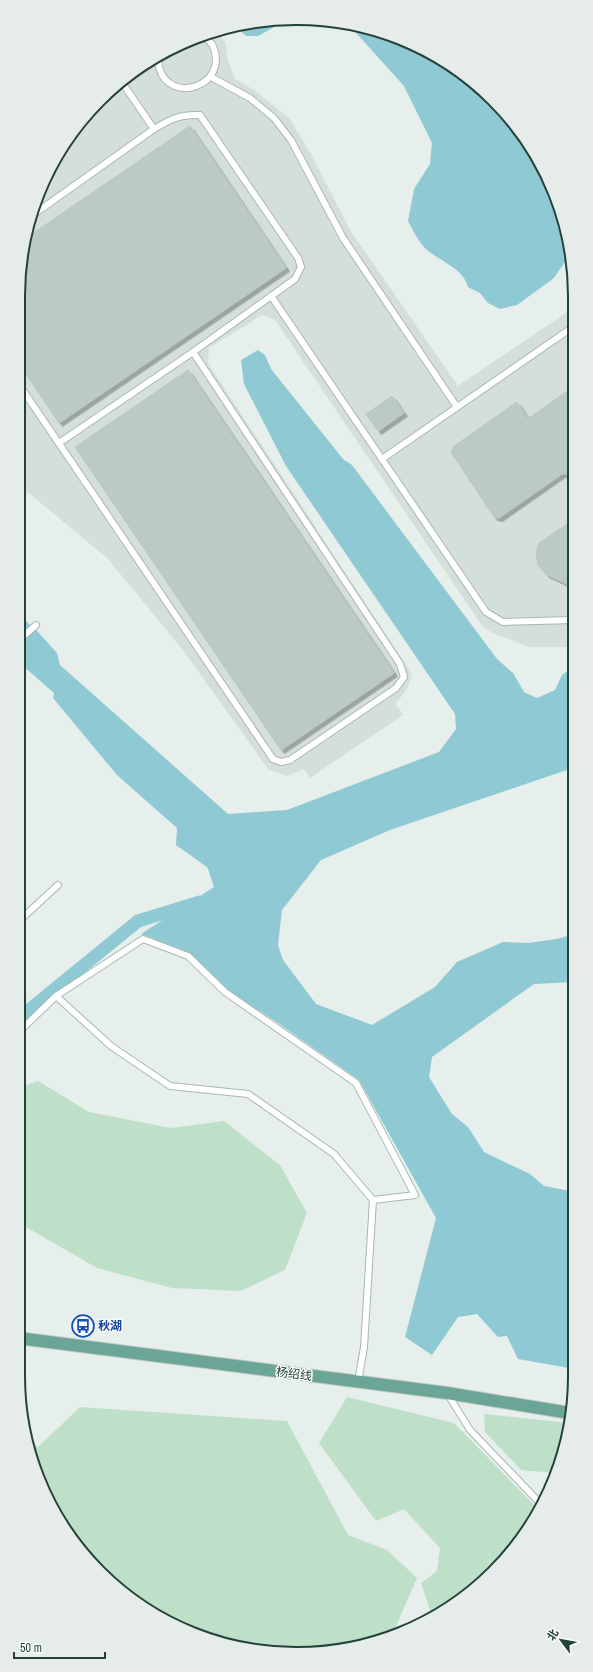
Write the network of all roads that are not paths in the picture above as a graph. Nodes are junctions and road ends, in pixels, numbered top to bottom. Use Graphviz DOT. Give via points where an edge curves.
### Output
graph roads {
  1 [pos="207,40"];
  2 [pos="159,62"];
  3 [pos="211,77"];
  4 [pos="125,86"];
  5 [pos="154,129"];
  6 [pos="38,211"];
  7 [pos="271,296"];
  8 [pos="568,330"];
  9 [pos="193,352"];
  10 [pos="25,392"];
  11 [pos="457,407"];
  12 [pos="59,443"];
  13 [pos="382,458"];
  14 [pos="568,620"];
  15 [pos="36,625"];
  16 [pos="25,635"];
  17 [pos="58,885"];
  18 [pos="25,916"];
  19 [pos="56,996"];
  20 [pos="25,1026"];
  21 [pos="373,1200"];
  22 [pos="25,1339"];
  23 [pos="358,1382"];
  24 [pos="447,1393"];
  25 [pos="566,1412"];
  26 [pos="538,1500"];
  1 -- 3 [label="lane" via="212,45 216,61"];
  2 -- 3 [label="lane" via="167,81 181,89 198,87"];
  3 -- 11 [label="lane" via="250,98 274,118 291,140 343,238"];
  4 -- 5 [label="lane"];
  5 -- 6 [label="lane"];
  5 -- 7 [label="lane" via="175,117 200,115 298,258 300,267 296,279"];
  7 -- 9 [label="lane"];
  7 -- 13 [label="lane"];
  8 -- 11 [label="lane"];
  9 -- 12 [label="lane"];
  9 -- 12 [label="lane" via="400,664 404,677 396,688 290,760 281,762 273,759"];
  10 -- 12 [label="lane"];
  11 -- 13 [label="lane"];
  13 -- 14 [label="lane" via="486,612 503,622"];
  15 -- 16 [label="lane"];
  17 -- 18 [label="lane"];
  19 -- 20 [label="lane"];
  19 -- 21 [label="lane" via="111,1046 170,1086 248,1094 334,1154"];
  19 -- 21 [label="lane" via="143,939 188,956 225,992 356,1083 415,1195"];
  21 -- 23 [label="lane" via="364,1347"];
  22 -- 23 [label="main road, 杨绍线"];
  23 -- 24 [label="main road, 杨绍线"];
  24 -- 25 [label="main road, 杨绍线"];
  24 -- 26 [label="lane" via="470,1430"];
}
